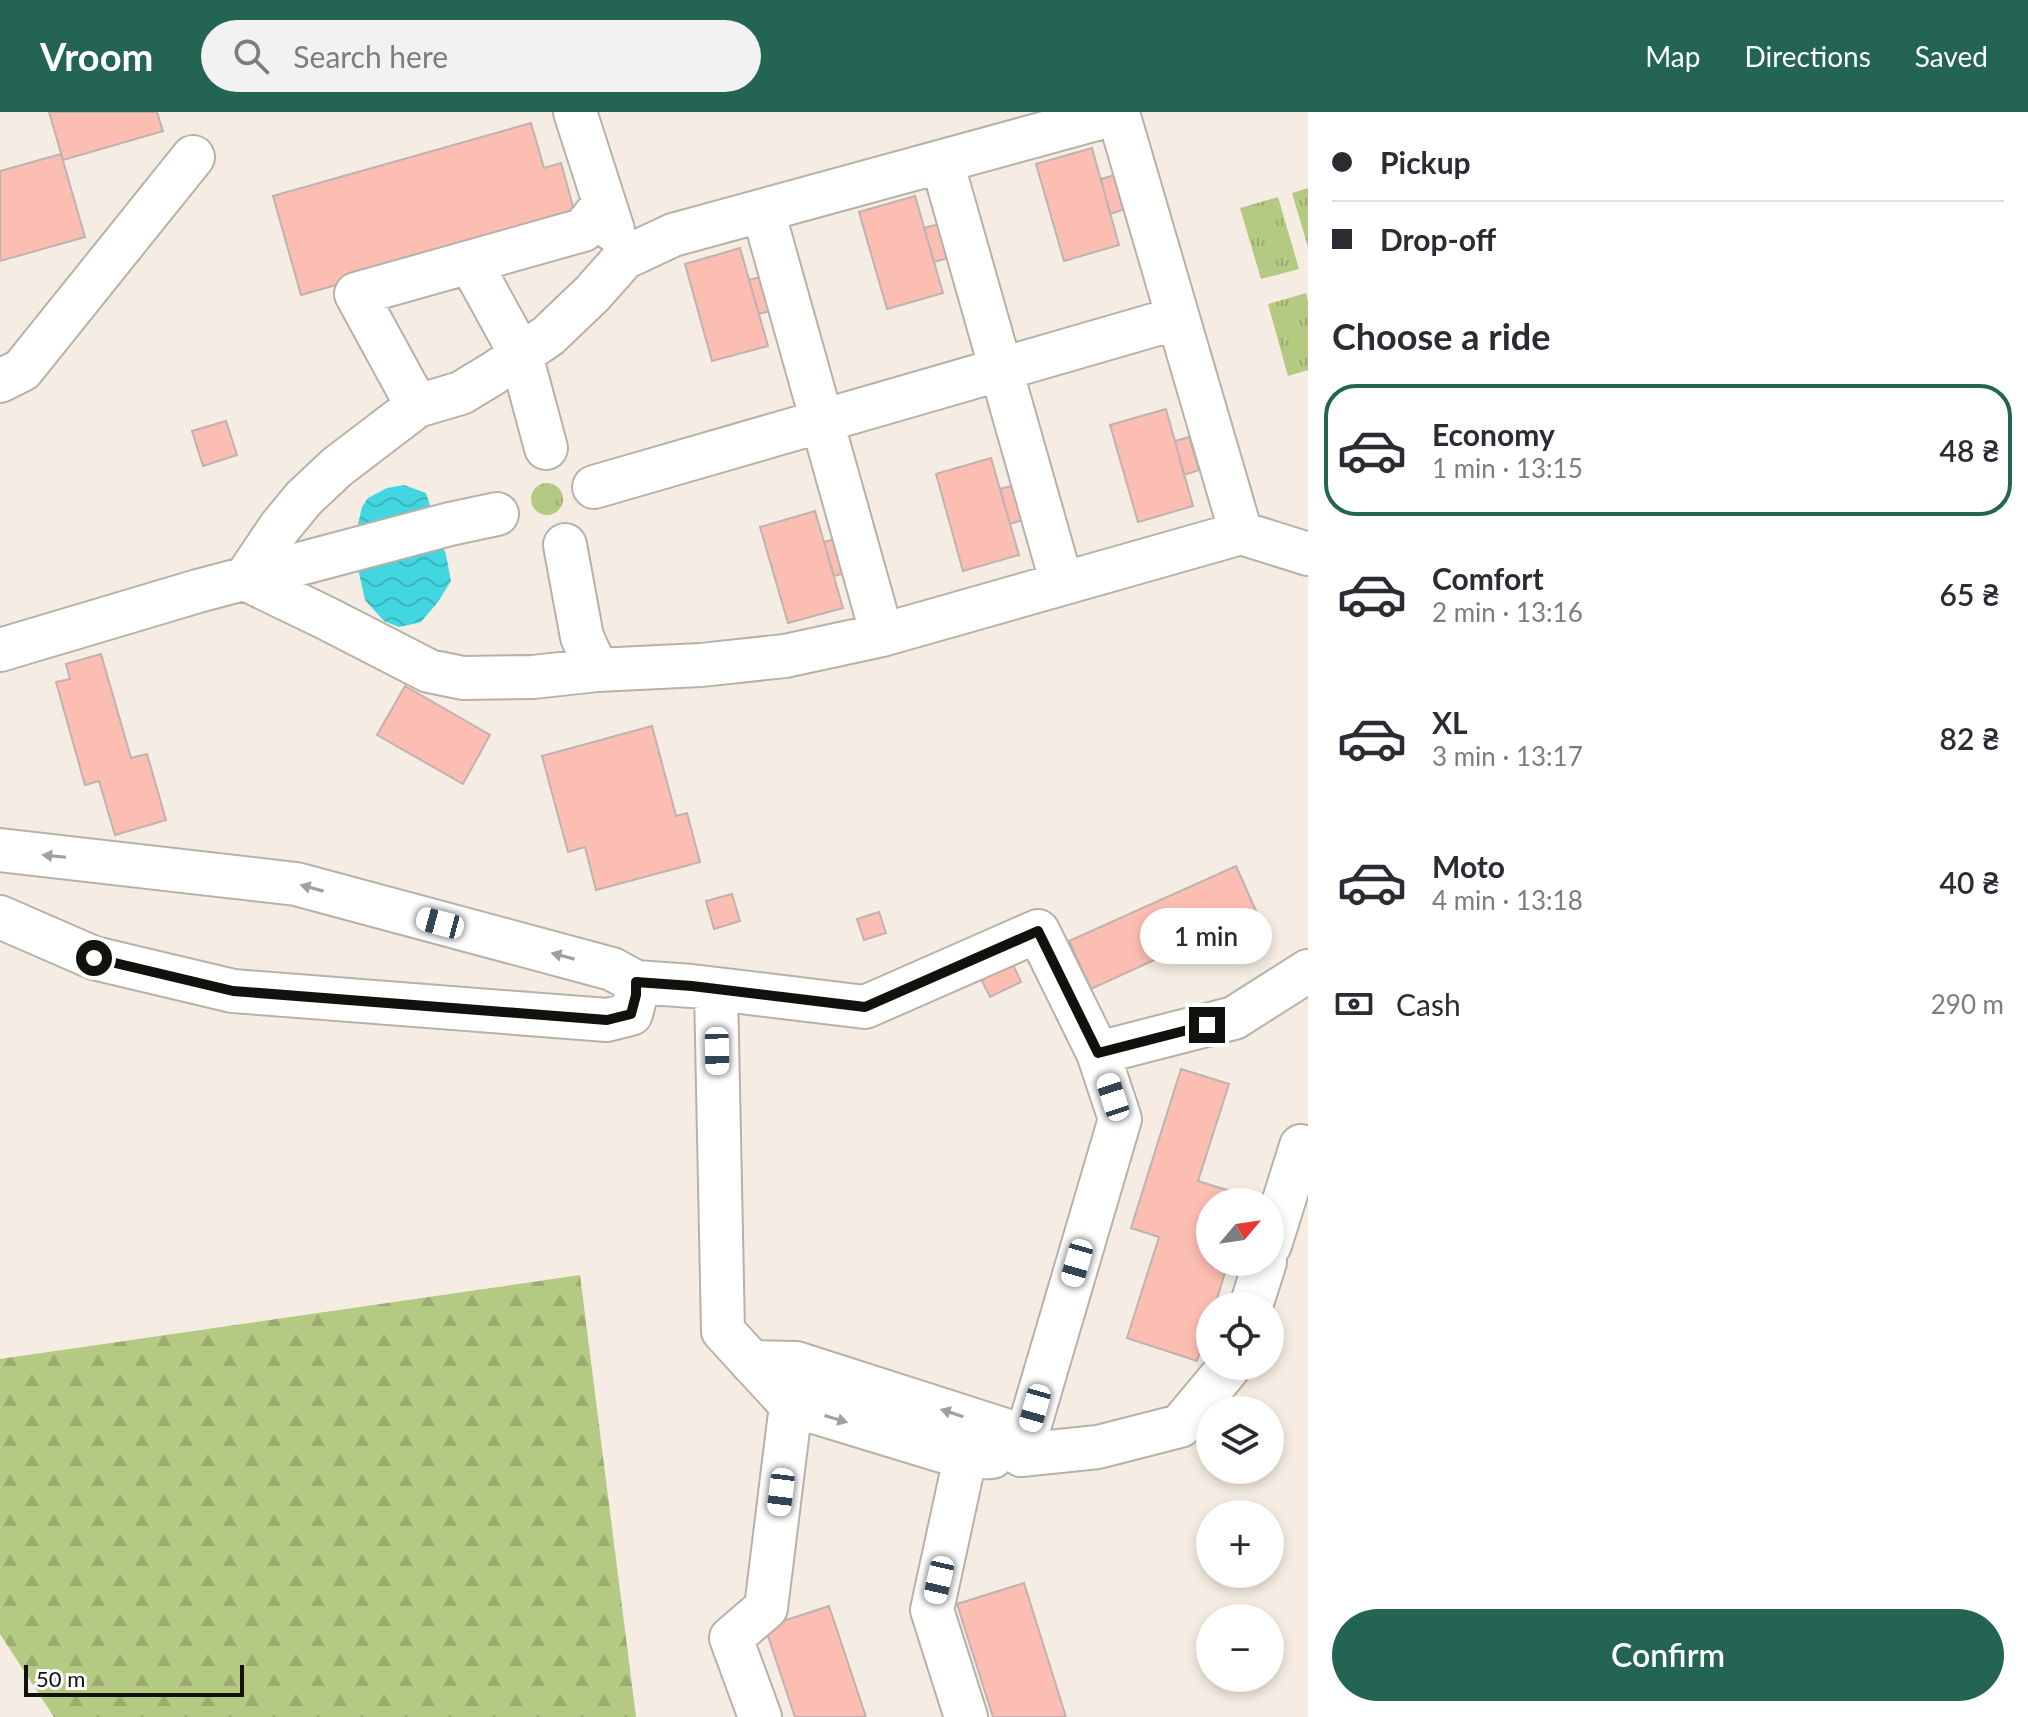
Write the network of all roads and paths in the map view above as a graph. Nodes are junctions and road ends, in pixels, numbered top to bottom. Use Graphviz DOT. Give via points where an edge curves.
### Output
graph roads {
  1 [pos="575,112"];
  2 [pos="193,157"];
  3 [pos="942,162"];
  4 [pos="604,204"];
  5 [pos="763,211"];
  6 [pos="624,258"];
  7 [pos="470,262"];
  8 [pos="1178,318"];
  9 [pos="521,355"];
  10 [pos="1001,369"];
  11 [pos="0,381"];
  12 [pos="417,406"];
  13 [pos="822,421"];
  14 [pos="546,448"];
  15 [pos="594,487"];
  16 [pos="497,514"];
  17 [pos="1241,533"];
  18 [pos="565,545"];
  19 [pos="1308,554"];
  20 [pos="245,579"];
  21 [pos="1062,584"];
  22 [pos="882,635"];
  23 [pos="0,650"];
  24 [pos="597,670"];
  25 [pos="0,850"];
  26 [pos="0,917"];
  27 [pos="1308,971"];
  28 [pos="636,982"];
  29 [pos="716,989"];
  30 [pos="1098,1053"];
  31 [pos="1301,1146"];
  32 [pos="1284,1200"];
  33 [pos="751,1362"];
  34 [pos="1218,1380"];
  35 [pos="791,1405"];
  36 [pos="1024,1446"];
  37 [pos="965,1458"];
  38 [pos="760,1717"];
  39 [pos="966,1717"];
  1 -- 4 [label="street"];
  2 -- 11 [label="street" via="22,370"];
  3 -- 5 [label="street"];
  3 -- 8 [label="street" via="1118,113"];
  3 -- 10 [label="street"];
  4 -- 6 [label="street"];
  4 -- 7 [label="street" via="583,230"];
  5 -- 6 [label="street" via="673,235"];
  5 -- 13 [label="street"];
  6 -- 9 [label="street" via="548,336"];
  7 -- 9 [label="street"];
  7 -- 12 [label="street" via="356,294"];
  8 -- 10 [label="street"];
  8 -- 17 [label="street"];
  9 -- 12 [label="street" via="461,393"];
  9 -- 14 [label="street"];
  10 -- 13 [label="street"];
  10 -- 21 [label="street"];
  12 -- 20 [label="street" via="304,498"];
  13 -- 15 [label="street"];
  13 -- 22 [label="street"];
  16 -- 20 [label="street"];
  17 -- 19 [label="street"];
  17 -- 21 [label="street"];
  18 -- 24 [label="street" via="582,637"];
  20 -- 23 [label="street"];
  20 -- 24 [label="street" via="429,671 463,678"];
  21 -- 22 [label="street"];
  22 -- 24 [label="street" via="785,656"];
  28 -- 25 [label="street, one-way" via="612,969 296,884"];
  26 -- 28 [label="street" via="94,958 233,991 607,1020 631,1014"];
  27 -- 30 [label="street" via="1234,1018"];
  28 -- 29 [label="street"];
  29 -- 30 [label="street" via="865,1007 1038,931"];
  29 -- 33 [label="street" via="723,1331"];
  30 -- 36 [label="street" via="1120,1119"];
  31 -- 32 [label="street"];
  33 -- 35 [label="street"];
  36 -- 33 [label="street, one-way" via="796,1363"];
  34 -- 36 [label="street" via="1180,1426 1098,1447"];
  35 -- 37 [label="street, one-way"];
  35 -- 38 [label="street" via="766,1608 731,1638"];
  36 -- 37 [label="street"];
  37 -- 39 [label="street" via="932,1610"];
}
